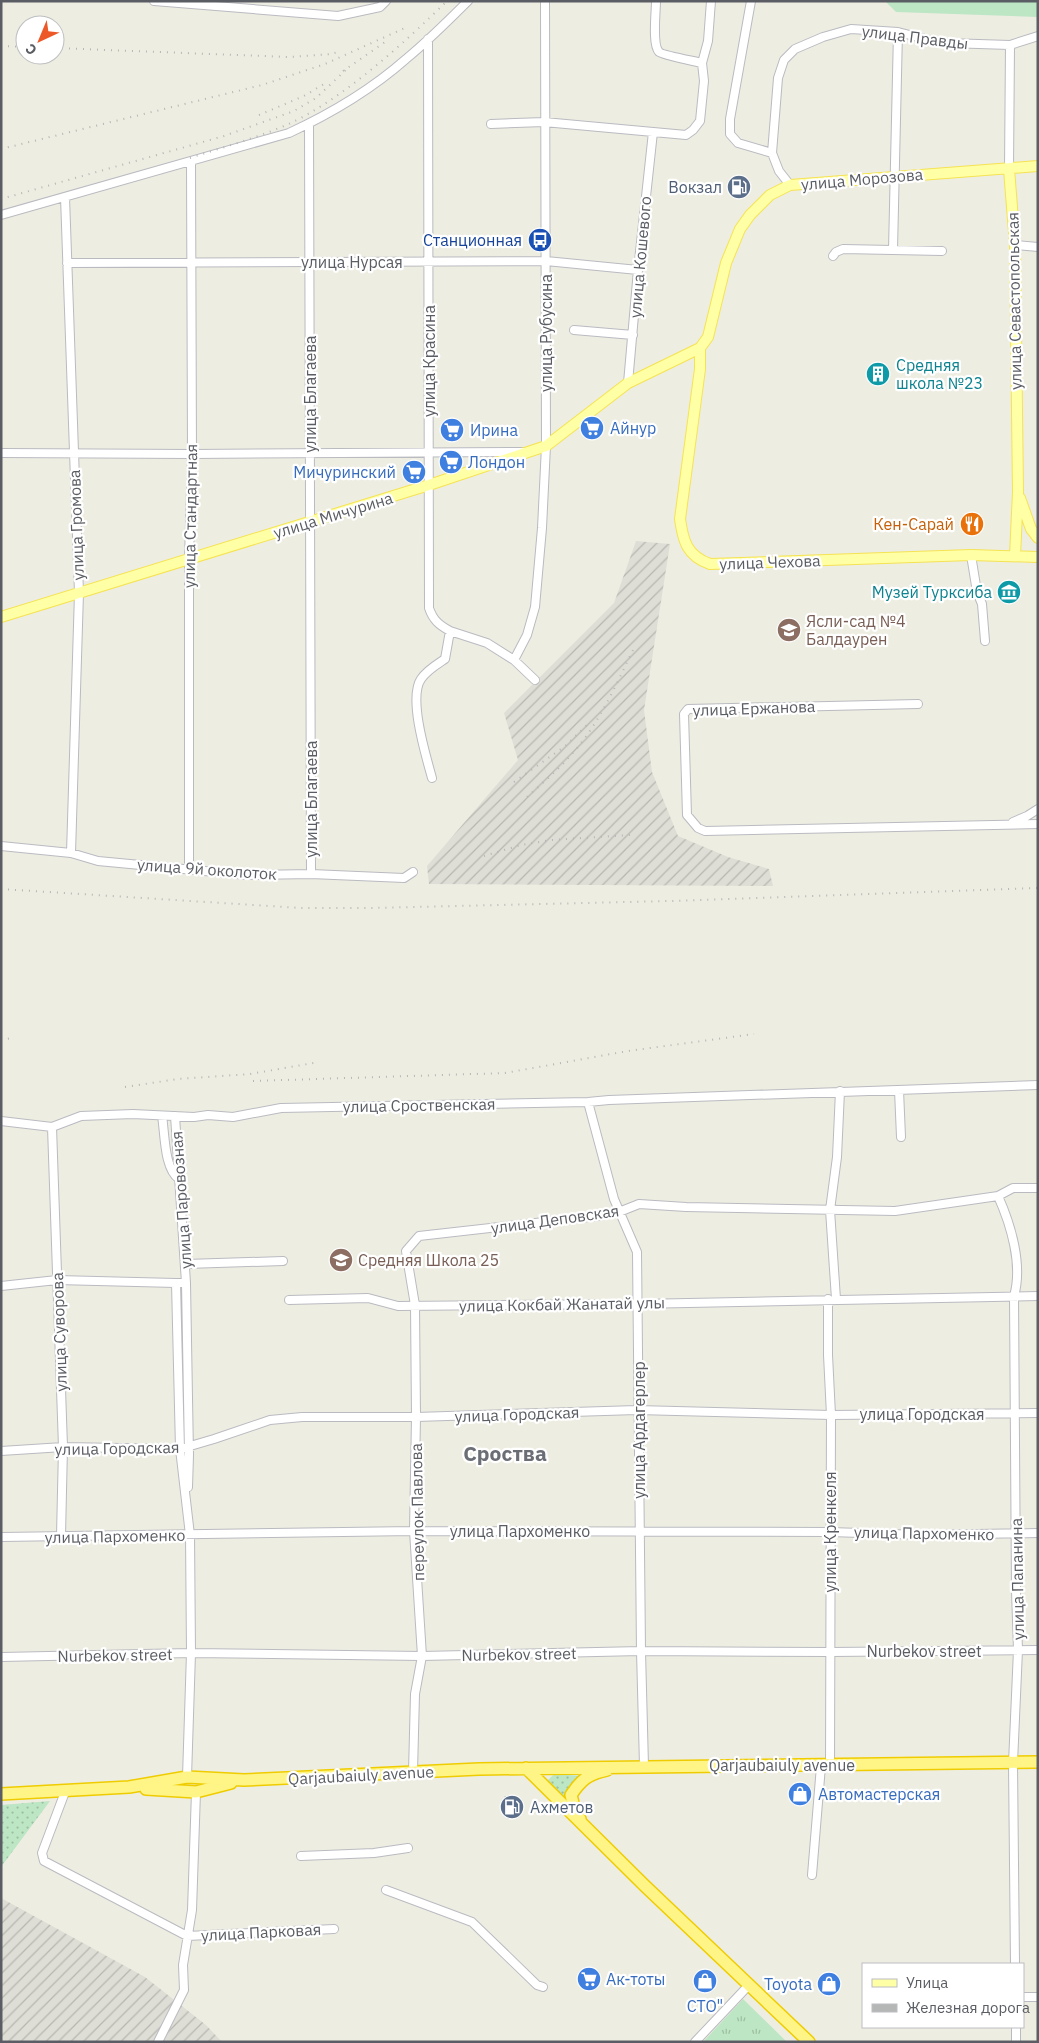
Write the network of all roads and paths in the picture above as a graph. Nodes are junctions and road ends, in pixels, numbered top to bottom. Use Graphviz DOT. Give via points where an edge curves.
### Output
graph roads {
  1 [pos="154,1"];
  2 [pos="386,1"];
  3 [pos="468,1"];
  4 [pos="545,1"];
  5 [pos="656,1"];
  6 [pos="711,1"];
  7 [pos="751,1"];
  8 [pos="898,32"];
  9 [pos="1038,36"];
  10 [pos="428,40"];
  11 [pos="1010,45"];
  12 [pos="702,63"];
  13 [pos="544,122"];
  14 [pos="309,124"];
  15 [pos="491,124"];
  16 [pos="653,132"];
  17 [pos="772,153"];
  18 [pos="190,162"];
  19 [pos="1038,166"];
  20 [pos="1009,168"];
  21 [pos="894,176"];
  22 [pos="790,185"];
  23 [pos="65,197"];
  24 [pos="1,215"];
  25 [pos="1015,245"];
  26 [pos="1038,247"];
  27 [pos="893,250"];
  28 [pos="942,251"];
  29 [pos="833,256"];
  30 [pos="429,261"];
  31 [pos="310,262"];
  32 [pos="546,262"];
  33 [pos="67,263"];
  34 [pos="190,263"];
  35 [pos="638,270"];
  36 [pos="574,330"];
  37 [pos="632,336"];
  38 [pos="700,348"];
  39 [pos="628,383"];
  40 [pos="546,446"];
  41 [pos="74,452"];
  42 [pos="311,452"];
  43 [pos="430,452"];
  44 [pos="533,452"];
  45 [pos="1,453"];
  46 [pos="192,454"];
  47 [pos="429,485"];
  48 [pos="1018,492"];
  49 [pos="310,522"];
  50 [pos="1038,538"];
  51 [pos="970,555"];
  52 [pos="1015,556"];
  53 [pos="1038,556"];
  54 [pos="189,559"];
  55 [pos="79,593"];
  56 [pos="1,617"];
  57 [pos="450,631"];
  58 [pos="985,641"];
  59 [pos="514,660"];
  60 [pos="535,680"];
  61 [pos="918,704"];
  62 [pos="432,778"];
  63 [pos="1038,809"];
  64 [pos="1006,824"];
  65 [pos="1038,824"];
  66 [pos="1,846"];
  67 [pos="71,853"];
  68 [pos="189,869"];
  69 [pos="413,872"];
  70 [pos="311,874"];
  71 [pos="1038,1085"];
  72 [pos="899,1090"];
  73 [pos="840,1091"];
  74 [pos="588,1102"];
  75 [pos="162,1116"];
  76 [pos="175,1116"];
  77 [pos="1,1121"];
  78 [pos="52,1127"];
  79 [pos="901,1137"];
  80 [pos="179,1179"];
  81 [pos="1038,1188"];
  82 [pos="998,1196"];
  83 [pos="830,1210"];
  84 [pos="619,1212"];
  85 [pos="406,1251"];
  86 [pos="283,1261"];
  87 [pos="186,1264"];
  88 [pos="57,1280"];
  89 [pos="176,1283"];
  90 [pos="186,1283"];
  91 [pos="1,1286"];
  92 [pos="1014,1296"];
  93 [pos="1038,1296"];
  94 [pos="828,1299"];
  95 [pos="836,1299"];
  96 [pos="289,1300"];
  97 [pos="638,1304"];
  98 [pos="415,1305"];
  99 [pos="638,1410"];
  100 [pos="1038,1413"];
  101 [pos="1014,1414"];
  102 [pos="831,1415"];
  103 [pos="416,1417"];
  104 [pos="189,1447"];
  105 [pos="63,1448"];
  106 [pos="180,1449"];
  107 [pos="1,1451"];
  108 [pos="187,1511"];
  109 [pos="414,1531"];
  110 [pos="640,1532"];
  111 [pos="830,1532"];
  112 [pos="1017,1534"];
  113 [pos="1038,1534"];
  114 [pos="190,1535"];
  115 [pos="61,1536"];
  116 [pos="1,1537"];
  117 [pos="1018,1650"];
  118 [pos="1038,1650"];
  119 [pos="641,1651"];
  120 [pos="831,1652"];
  121 [pos="191,1653"];
  122 [pos="422,1656"];
  123 [pos="1,1657"];
  124 [pos="1038,1762"];
  125 [pos="1013,1763"];
  126 [pos="825,1765"];
  127 [pos="631,1766"];
  128 [pos="644,1766"];
  129 [pos="526,1768"];
  130 [pos="479,1769"];
  131 [pos="414,1772"];
  132 [pos="184,1778"];
  133 [pos="130,1787"];
  134 [pos="201,1787"];
  135 [pos="548,1790"];
  136 [pos="65,1792"];
  137 [pos="181,1792"];
  138 [pos="1,1794"];
  139 [pos="594,1836"];
  140 [pos="408,1848"];
  141 [pos="301,1856"];
  142 [pos="812,1875"];
  143 [pos="386,1890"];
  144 [pos="334,1929"];
  145 [pos="187,1936"];
  146 [pos="1015,1963"];
  147 [pos="749,1985"];
  148 [pos="543,1987"];
  149 [pos="1024,1997"];
  150 [pos="1038,1997"];
  151 [pos="1016,2028"];
  152 [pos="158,2042"];
  153 [pos="695,2042"];
  154 [pos="809,2042"];
  155 [pos="1016,2042"];
  1 -- 2 [label="street" via="338,16 380,7"];
  3 -- 10 [label="street"];
  4 -- 13 [label="street, улица Рубусина"];
  5 -- 12 [label="street" via="656,45 659,52"];
  6 -- 12 [label="street" via="706,53"];
  7 -- 17 [label="street" via="730,134 738,143"];
  8 -- 11 [label="street, улица Правды" via="933,41"];
  8 -- 17 [label="street, улица Правды" via="851,29 823,36 795,49 784,60 778,78"];
  8 -- 21 [label="street"];
  9 -- 11 [label="street, улица Правды"];
  10 -- 14 [label="street" via="386,76"];
  10 -- 30 [label="street, улица Красина"];
  11 -- 20 [label="street, улица Севастопольская"];
  12 -- 16 [label="street" via="704,81 700,122 686,135"];
  13 -- 15 [label="street"];
  13 -- 16 [label="street"];
  13 -- 32 [label="street, улица Рубусина"];
  14 -- 18 [label="street"];
  14 -- 31 [label="street, улица Благаева"];
  16 -- 35 [label="street, улица Кошевого"];
  17 -- 22 [label="street" via="779,171"];
  18 -- 23 [label="street"];
  18 -- 34 [label="street, улица Стандартная"];
  19 -- 20 [label="main road, улица Морозова"];
  20 -- 21 [label="main road, улица Морозова"];
  20 -- 25 [label="main road, улица Севастопольская"];
  21 -- 22 [label="main road, улица Морозова"];
  21 -- 27 [label="street"];
  22 -- 38 [label="main road, улица Морозова" via="770,195 740,229 726,263 708,337"];
  23 -- 24 [label="street"];
  23 -- 33 [label="street, улица Громова"];
  25 -- 26 [label="street"];
  25 -- 48 [label="main road, улица Севастопольская"];
  27 -- 28 [label="street"];
  27 -- 29 [label="street" via="843,249"];
  30 -- 31 [label="street, улица Нурсая"];
  30 -- 32 [label="street, улица Нурсая"];
  30 -- 43 [label="street, улица Красина"];
  31 -- 34 [label="street, улица Нурсая"];
  31 -- 42 [label="street, улица Благаева"];
  32 -- 35 [label="street, улица Нурсая"];
  32 -- 40 [label="street, улица Рубусина"];
  33 -- 34 [label="street, улица Нурсая"];
  33 -- 41 [label="street, улица Громова"];
  34 -- 46 [label="street, улица Стандартная"];
  35 -- 37 [label="street, улица Кошевого"];
  36 -- 37 [label="street, улица Рубусина"];
  37 -- 39 [label="street, улица Кошевого"];
  38 -- 39 [label="main road, улица Мичурина"];
  38 -- 51 [label="main road, улица Чехова" via="700,370 680,519 683,538 699,560 710,564"];
  39 -- 40 [label="main road, улица Мичурина"];
  40 -- 44 [label="main road, улица Мичурина"];
  40 -- 59 [label="street, улица Рубусина" via="535,607 527,635"];
  41 -- 45 [label="street"];
  41 -- 46 [label="street"];
  41 -- 55 [label="street, улица Громова"];
  42 -- 43 [label="street"];
  42 -- 46 [label="street"];
  42 -- 49 [label="street, улица Благаева"];
  43 -- 44 [label="street"];
  43 -- 47 [label="street, улица Красина"];
  44 -- 47 [label="main road, улица Мичурина"];
  46 -- 54 [label="street, улица Стандартная"];
  47 -- 49 [label="main road, улица Мичурина"];
  47 -- 57 [label="street, улица Красина" via="429,608 438,624"];
  48 -- 50 [label="main road" via="1031,529"];
  48 -- 52 [label="main road, улица Севастопольская"];
  49 -- 54 [label="main road, улица Мичурина"];
  49 -- 70 [label="street, улица Благаева"];
  51 -- 52 [label="main road, улица Чехова"];
  51 -- 58 [label="street" via="982,604"];
  52 -- 53 [label="main road, улица Чехова"];
  54 -- 55 [label="main road, улица Мичурина"];
  54 -- 68 [label="street, улица Стандартная"];
  55 -- 56 [label="main road, улица Мичурина"];
  55 -- 67 [label="street, улица Громова"];
  57 -- 59 [label="street" via="486,643"];
  57 -- 62 [label="street" via="445,660 430,669 420,680 417,690 418,718"];
  59 -- 60 [label="street"];
  61 -- 64 [label="street, улица Ержанова" via="688,709 684,714 687,815 705,831"];
  63 -- 64 [label="street"];
  64 -- 65 [label="street"];
  66 -- 67 [label="street, улица 9й околоток"];
  67 -- 68 [label="street, улица 9й околоток" via="98,861"];
  68 -- 70 [label="street, улица 9й околоток" via="247,875"];
  69 -- 70 [label="street, улица 9й околоток" via="404,878"];
  71 -- 72 [label="street, улица Сроственская"];
  72 -- 73 [label="street, улица Сроственская"];
  72 -- 79 [label="street"];
  73 -- 74 [label="street, улица Сроственская"];
  73 -- 83 [label="street" via="837,1157"];
  74 -- 76 [label="street, улица Сроственская" via="281,1108 233,1117"];
  74 -- 84 [label="street, улица Ардагерлер"];
  75 -- 76 [label="street, улица Сроственская"];
  75 -- 78 [label="street, улица Сроственская" via="81,1116"];
  75 -- 80 [label="street" via="168,1164"];
  76 -- 80 [label="street, улица Паровозная"];
  77 -- 78 [label="street, улица Сроственская"];
  78 -- 88 [label="street, улица Суворова"];
  80 -- 87 [label="street, улица Паровозная"];
  81 -- 82 [label="street, улица Деповская" via="1012,1188"];
  82 -- 83 [label="street, улица Деповская" via="894,1211"];
  82 -- 92 [label="street, улица Папанина" via="1014,1243 1018,1283"];
  83 -- 84 [label="street, улица Деповская" via="639,1204"];
  83 -- 95 [label="street"];
  84 -- 85 [label="street, улица Деповская" via="419,1236"];
  84 -- 97 [label="street, улица Ардагерлер" via="637,1252"];
  85 -- 98 [label="street, переулок Павлова"];
  86 -- 87 [label="street"];
  87 -- 90 [label="street, улица Паровозная"];
  88 -- 89 [label="street"];
  88 -- 91 [label="street"];
  88 -- 105 [label="street, улица Суворова"];
  89 -- 90 [label="street, улица Паровозная"];
  89 -- 106 [label="street, улица Паровозная"];
  90 -- 104 [label="street, улица Паровозная"];
  92 -- 93 [label="street, улица Кокбай Жанатай улы"];
  92 -- 95 [label="street, улица Кокбай Жанатай улы"];
  92 -- 101 [label="street, улица Папанина"];
  94 -- 95 [label="street, улица Кокбай Жанатай улы"];
  94 -- 97 [label="street, улица Кокбай Жанатай улы"];
  94 -- 102 [label="street, улица Кренкеля"];
  96 -- 98 [label="street, улица Кокбай Жанатай улы" via="368,1298 398,1306"];
  97 -- 98 [label="street, улица Кокбай Жанатай улы"];
  97 -- 99 [label="street, улица Ардагерлер"];
  98 -- 103 [label="street, переулок Павлова"];
  99 -- 102 [label="street, улица Городская"];
  99 -- 103 [label="street, улица Городская"];
  99 -- 110 [label="street, улица Ардагерлер"];
  100 -- 101 [label="street, улица Городская"];
  101 -- 102 [label="street, улица Городская"];
  101 -- 112 [label="street, улица Папанина"];
  102 -- 111 [label="street, улица Кренкеля"];
  103 -- 104 [label="street, улица Городская" via="270,1420"];
  103 -- 109 [label="street, переулок Павлова"];
  104 -- 106 [label="street, улица Городская"];
  104 -- 108 [label="street, улица Паровозная"];
  105 -- 106 [label="street, улица Городская"];
  105 -- 107 [label="street, улица Городская"];
  105 -- 115 [label="street, улица Суворова"];
  106 -- 108 [label="street, улица Паровозная"];
  108 -- 114 [label="street, улица Паровозная"];
  109 -- 110 [label="street, улица Пархоменко"];
  109 -- 114 [label="street, улица Пархоменко"];
  109 -- 122 [label="street, переулок Павлова"];
  110 -- 111 [label="street, улица Пархоменко"];
  110 -- 119 [label="street, улица Ардагерлер"];
  111 -- 112 [label="street, улица Пархоменко"];
  111 -- 120 [label="street, улица Кренкеля"];
  112 -- 113 [label="street, улица Пархоменко"];
  112 -- 117 [label="street, улица Папанина"];
  114 -- 115 [label="street, улица Пархоменко"];
  114 -- 121 [label="street, улица Паровозная"];
  115 -- 116 [label="street, улица Пархоменко"];
  117 -- 118 [label="street, Nurbekov street"];
  117 -- 120 [label="street, Nurbekov street"];
  117 -- 125 [label="street, улица Папанина"];
  119 -- 120 [label="street, Nurbekov street"];
  119 -- 122 [label="street, Nurbekov street"];
  119 -- 128 [label="street, улица Ардагерлер"];
  120 -- 126 [label="street, улица Кренкеля"];
  121 -- 122 [label="street, Nurbekov street"];
  121 -- 123 [label="street, Nurbekov street"];
  121 -- 132 [label="street, улица Паровозная"];
  122 -- 131 [label="street, переулок Павлова" via="416,1694"];
  124 -- 125 [label="highway, Qarjaubaiuly avenue"];
  125 -- 126 [label="highway, Qarjaubaiuly avenue"];
  125 -- 146 [label="street, улица Папанина"];
  126 -- 128 [label="highway, Qarjaubaiuly avenue"];
  126 -- 142 [label="street, улица Кренкеля"];
  127 -- 128 [label="highway, Qarjaubaiuly avenue"];
  127 -- 129 [label="highway, Qarjaubaiuly avenue"];
  127 -- 139 [label="highway" via="599,1772 580,1781 571,1795 574,1811"];
  129 -- 130 [label="highway, Qarjaubaiuly avenue"];
  129 -- 135 [label="highway"];
  130 -- 131 [label="highway, Qarjaubaiuly avenue"];
  130 -- 135 [label="highway" via="517,1773"];
  131 -- 134 [label="highway, Qarjaubaiuly avenue" via="244,1780"];
  132 -- 133 [label="highway, Qarjaubaiuly avenue"];
  132 -- 134 [label="highway, Qarjaubaiuly avenue"];
  132 -- 137 [label="highway"];
  133 -- 136 [label="highway, Qarjaubaiuly avenue"];
  133 -- 137 [label="highway, Qarjaubaiuly avenue"];
  134 -- 137 [label="highway, Qarjaubaiuly avenue"];
  134 -- 145 [label="street" via="192,1910"];
  135 -- 139 [label="highway"];
  136 -- 138 [label="highway, Qarjaubaiuly avenue"];
  136 -- 145 [label="street" via="42,1853 44,1862"];
  139 -- 147 [label="highway"];
  140 -- 141 [label="street"];
  143 -- 148 [label="street" via="472,1922"];
  144 -- 145 [label="street, улица Парковая"];
  145 -- 152 [label="street" via="184,1990"];
  147 -- 153 [label="street"];
  147 -- 154 [label="highway"];
  149 -- 150 [label="street"];
  151 -- 155 [label="street"];
}
